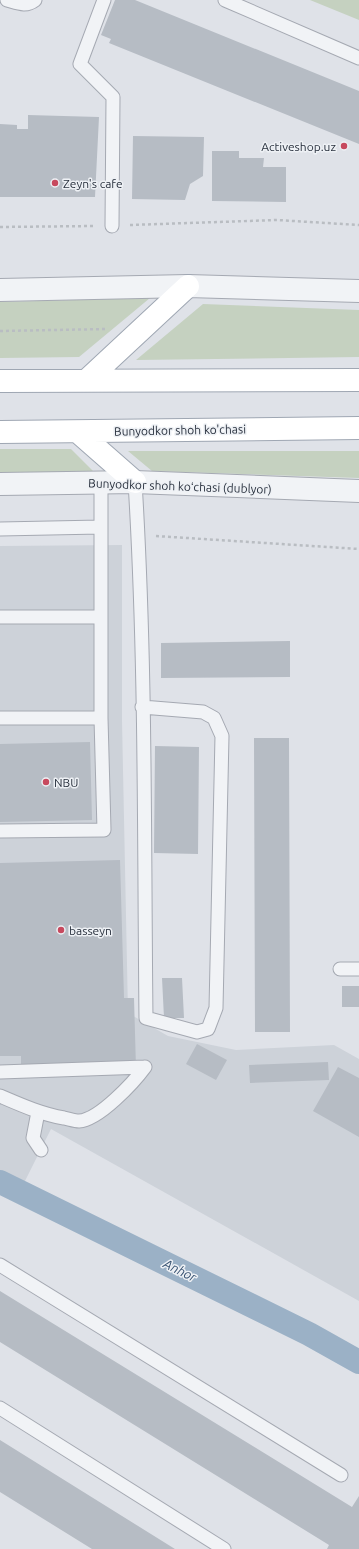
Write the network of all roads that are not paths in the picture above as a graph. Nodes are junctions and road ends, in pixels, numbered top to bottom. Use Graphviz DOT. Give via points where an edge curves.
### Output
graph roads {
  1 [pos="7,0"];
  2 [pos="35,0"];
  3 [pos="104,0"];
  4 [pos="225,0"];
  5 [pos="359,58"];
  6 [pos="112,226"];
  7 [pos="188,286"];
  8 [pos="0,290"];
  9 [pos="359,291"];
  10 [pos="87,380"];
  11 [pos="359,380"];
  12 [pos="0,381"];
  13 [pos="359,428"];
  14 [pos="0,432"];
  15 [pos="78,432"];
  16 [pos="135,482"];
  17 [pos="101,483"];
  18 [pos="0,484"];
  19 [pos="359,492"];
  20 [pos="100,527"];
  21 [pos="0,530"];
  22 [pos="0,617"];
  23 [pos="100,617"];
  24 [pos="142,707"];
  25 [pos="0,718"];
  26 [pos="101,718"];
  27 [pos="0,831"];
  28 [pos="340,968"];
  29 [pos="359,969"];
  30 [pos="0,1072"];
  31 [pos="0,1096"];
  32 [pos="38,1112"];
  33 [pos="41,1150"];
  34 [pos="0,1265"];
  35 [pos="0,1408"];
  36 [pos="342,1475"];
  37 [pos="224,1549"];
  1 -- 2 [label="lane" via="30,4"];
  3 -- 6 [label="lane" via="80,64 113,97"];
  4 -- 5 [label="lane"];
  7 -- 8 [label="street"];
  7 -- 9 [label="street"];
  7 -- 10 [label="main road"];
  10 -- 11 [label="main road"];
  10 -- 12 [label="main road"];
  13 -- 15 [label="main road, Bunyodkor shoh ko'chasi"];
  14 -- 15 [label="main road, Bunyodkor shoh ko'chasi"];
  15 -- 16 [label="main road"];
  16 -- 17 [label="street, Bunyodkor shoh koʻchasi (dublyor)"];
  16 -- 19 [label="street, Bunyodkor shoh koʻchasi (dublyor)"];
  16 -- 24 [label="lane"];
  17 -- 18 [label="street, Bunyodkor shoh koʻchasi (dublyor)"];
  17 -- 20 [label="lane"];
  20 -- 21 [label="lane"];
  20 -- 23 [label="lane"];
  22 -- 23 [label="lane"];
  23 -- 26 [label="lane"];
  24 -- 24 [label="lane" via="203,712 214,718 222,736 216,1008 208,1029 197,1032 146,1018"];
  25 -- 26 [label="lane"];
  26 -- 27 [label="lane" via="104,830"];
  28 -- 29 [label="lane"];
  30 -- 32 [label="lane" via="145,1067 114,1101 92,1116 80,1121"];
  31 -- 32 [label="lane"];
  32 -- 33 [label="lane" via="33,1138"];
  34 -- 36 [label="lane"];
  35 -- 37 [label="lane"];
}
